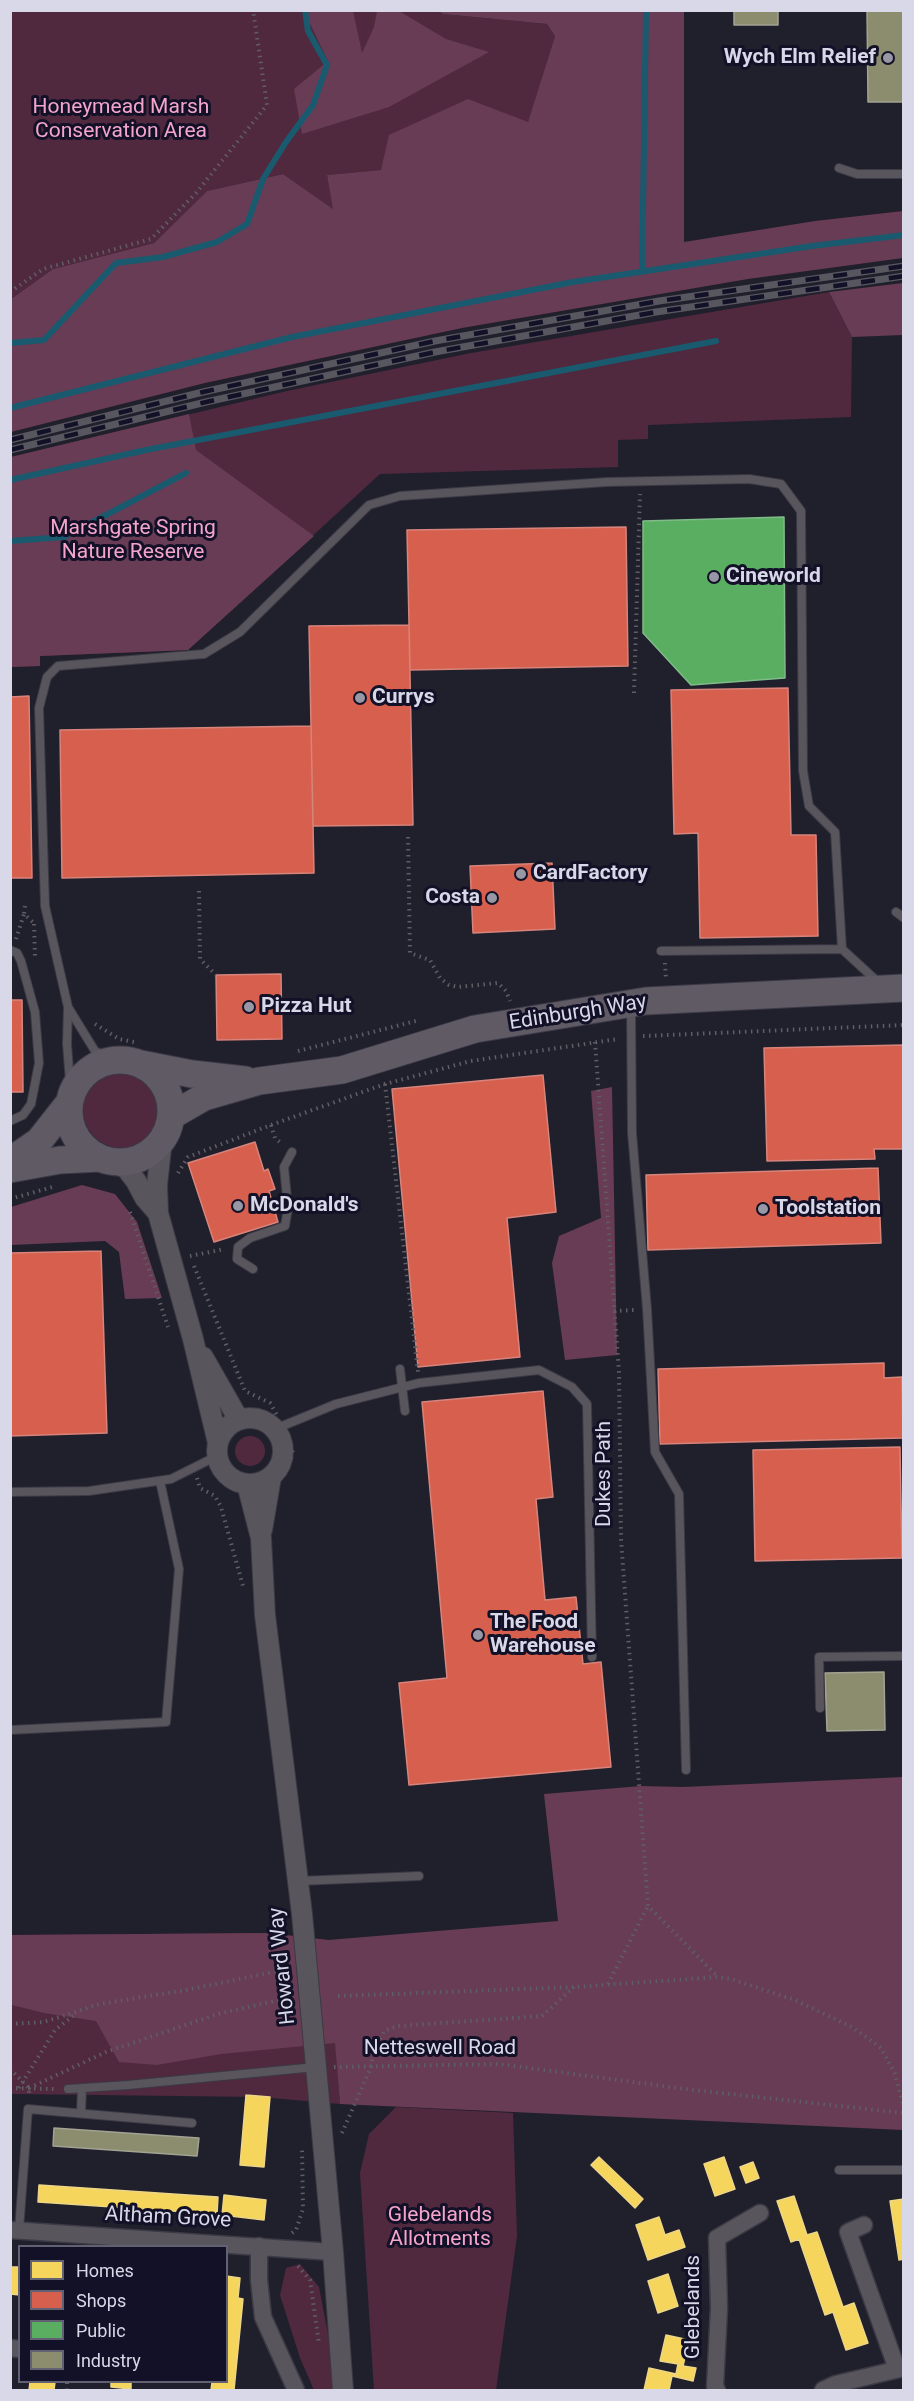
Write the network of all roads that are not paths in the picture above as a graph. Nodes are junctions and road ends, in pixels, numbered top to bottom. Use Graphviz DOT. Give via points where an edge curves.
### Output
graph roads {
  1 [pos="839,168"];
  2 [pos="903,174"];
  3 [pos="842,949"];
  4 [pos="10,950"];
  5 [pos="662,951"];
  6 [pos="894,988"];
  7 [pos="631,1004"];
  8 [pos="68,1007"];
  9 [pos="131,1056"];
  10 [pos="259,1081"];
  11 [pos="70,1099"];
  12 [pos="10,1121"];
  13 [pos="166,1128"];
  14 [pos="292,1152"];
  15 [pos="104,1159"];
  16 [pos="10,1161"];
  17 [pos="10,1170"];
  18 [pos="158,1214"];
  19 [pos="254,1269"];
  20 [pos="193,1339"];
  21 [pos="400,1369"];
  22 [pos="403,1386"];
  23 [pos="405,1411"];
  24 [pos="239,1420"];
  25 [pos="279,1428"];
  26 [pos="218,1449"];
  27 [pos="271,1477"];
  28 [pos="160,1481"];
  29 [pos="247,1484"];
  30 [pos="10,1492"];
  31 [pos="261,1538"];
  32 [pos="903,1656"];
  33 [pos="592,1657"];
  34 [pos="820,1708"];
  35 [pos="10,1730"];
  36 [pos="686,1770"];
  37 [pos="419,1876"];
  38 [pos="298,1881"];
  39 [pos="316,2067"];
  40 [pos="82,2088"];
  41 [pos="68,2089"];
  42 [pos="81,2113"];
  43 [pos="192,2122"];
  44 [pos="839,2170"];
  45 [pos="903,2170"];
  46 [pos="760,2213"];
  47 [pos="864,2225"];
  48 [pos="15,2230"];
  49 [pos="73,2241"];
  50 [pos="223,2245"];
  51 [pos="228,2245"];
  52 [pos="260,2246"];
  53 [pos="333,2252"];
  54 [pos="900,2369"];
  55 [pos="296,2391"];
  56 [pos="343,2391"];
  57 [pos="717,2391"];
  58 [pos="822,2391"];
  1 -- 2 [label="lane" via="857,174"];
  3 -- 5 [label="lane"];
  3 -- 6 [label="lane"];
  3 -- 8 [label="lane" via="836,832 809,806 803,771 801,511 781,484 748,479 640,481 400,496 369,505 240,632 204,654 58,666 47,677 39,708 45,906"];
  4 -- 12 [label="lane" via="21,961 35,1012 39,1062 31,1104 23,1115"];
  6 -- 7 [label="highway, Edinburgh Way"];
  7 -- 10 [label="highway, Edinburgh Way" via="475,1029 342,1070"];
  7 -- 36 [label="lane" via="632,1133 655,1452 679,1494"];
  8 -- 9 [label="lane" via="96,1051"];
  8 -- 11 [label="lane"];
  9 -- 10 [label="highway, Edinburgh Way" via="192,1074"];
  9 -- 11 [label="highway" via="101,1063 87,1072"];
  9 -- 13 [label="highway" via="158,1077 166,1091"];
  10 -- 13 [label="highway, Edinburgh Way" via="204,1097"];
  11 -- 15 [label="highway" via="70,1121 77,1138 90,1153"];
  11 -- 16 [label="highway" via="39,1141"];
  13 -- 15 [label="highway" via="156,1147 140,1158"];
  13 -- 18 [label="street" via="157,1185"];
  14 -- 19 [label="lane" via="284,1167 288,1208 285,1226 250,1238 237,1247 237,1259"];
  15 -- 17 [label="highway" via="60,1160"];
  15 -- 18 [label="street" via="126,1168"];
  18 -- 20 [label="street"];
  20 -- 24 [label="street"];
  20 -- 26 [label="street"];
  21 -- 22 [label="lane"];
  22 -- 23 [label="lane"];
  22 -- 25 [label="lane" via="336,1404"];
  22 -- 33 [label="lane" via="539,1370 572,1388 587,1404"];
  24 -- 25 [label="street" via="259,1419"];
  24 -- 26 [label="street" via="222,1433"];
  25 -- 27 [label="street" via="282,1459"];
  26 -- 28 [label="lane" via="194,1468"];
  26 -- 29 [label="street" via="227,1475"];
  27 -- 29 [label="street"];
  27 -- 31 [label="street, Howard Way"];
  28 -- 30 [label="lane" via="89,1491"];
  28 -- 35 [label="lane" via="179,1569 166,1722"];
  29 -- 31 [label="street, Howard Way"];
  31 -- 38 [label="street, Howard Way" via="266,1615"];
  32 -- 34 [label="lane" via="819,1658"];
  37 -- 38 [label="lane"];
  38 -- 39 [label="street, Howard Way"];
  39 -- 40 [label="lane"];
  39 -- 53 [label="street, Howard Way"];
  40 -- 41 [label="lane"];
  40 -- 42 [label="lane"];
  42 -- 43 [label="lane"];
  42 -- 48 [label="lane" via="28,2109"];
  44 -- 45 [label="lane"];
  46 -- 57 [label="street, Glebelands" via="717,2238"];
  47 -- 54 [label="street" via="848,2232"];
  48 -- 49 [label="street, Altham Grove"];
  49 -- 50 [label="street, Altham Grove"];
  51 -- 52 [label="street, Altham Grove"];
  52 -- 53 [label="street, Altham Grove"];
  52 -- 55 [label="street, Altham Grove" via="263,2317"];
  53 -- 56 [label="street, Howard Way"];
  54 -- 58 [label="street"];
}
